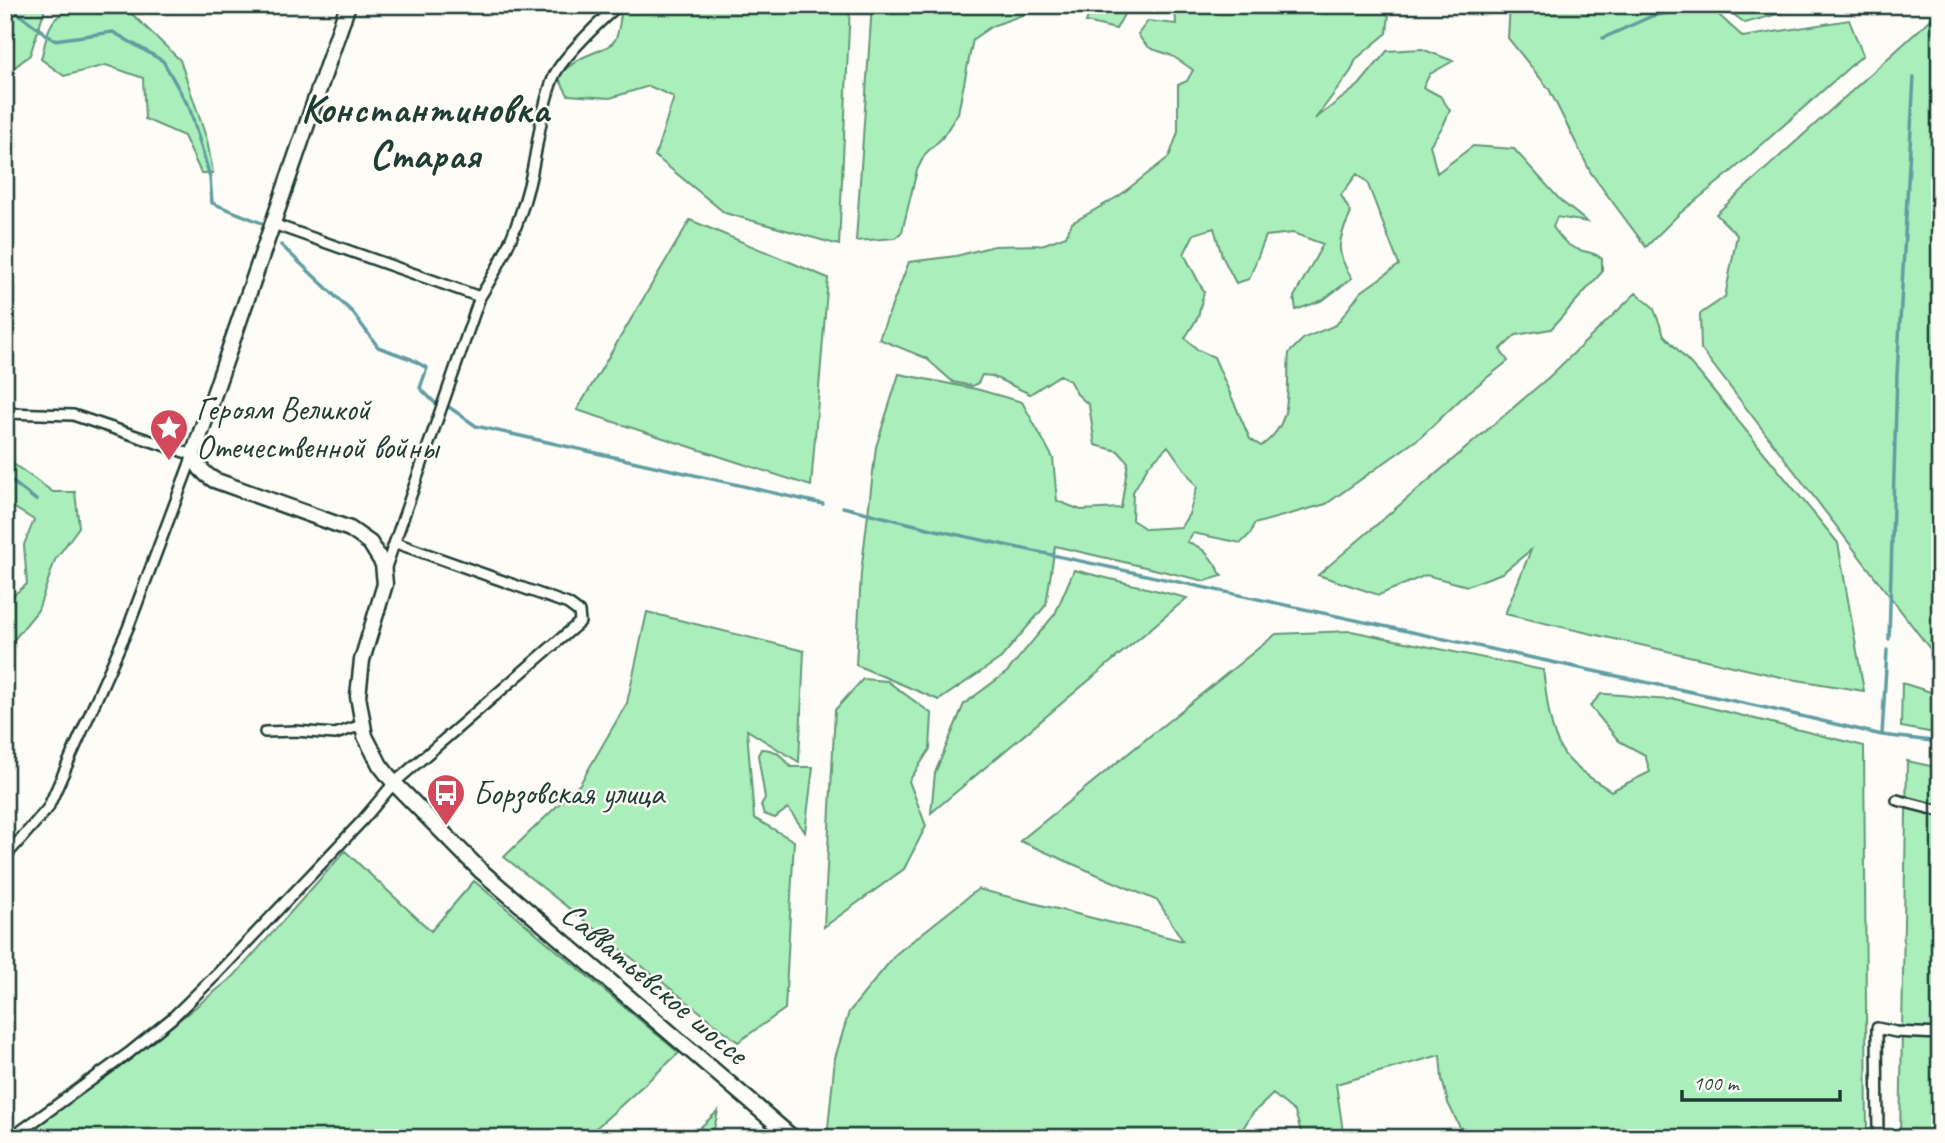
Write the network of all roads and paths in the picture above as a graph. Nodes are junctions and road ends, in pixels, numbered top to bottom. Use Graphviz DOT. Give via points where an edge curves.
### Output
graph roads {
  1 [pos="348,5"];
  2 [pos="619,5"];
  3 [pos="273,224"];
  4 [pos="480,297"];
  5 [pos="5,413"];
  6 [pos="194,455"];
  7 [pos="396,543"];
  8 [pos="385,570"];
  9 [pos="362,725"];
  10 [pos="265,732"];
  11 [pos="394,783"];
  12 [pos="1897,800"];
  13 [pos="1940,811"];
  14 [pos="5,857"];
  15 [pos="1940,1034"];
  16 [pos="11,1138"];
  17 [pos="793,1138"];
  18 [pos="1878,1138"];
  1 -- 3 [label="main road"];
  2 -- 4 [label="street" via="555,73 529,186 501,264"];
  3 -- 4 [label="street"];
  3 -- 6 [label="main road"];
  4 -- 7 [label="street"];
  5 -- 6 [label="street" via="73,415"];
  6 -- 8 [label="main road" via="211,478 355,532 374,548"];
  6 -- 14 [label="street" via="128,628 48,808"];
  7 -- 8 [label="street"];
  7 -- 11 [label="street" via="568,604 580,615 580,622"];
  8 -- 9 [label="main road, Савватьевское шоссе" via="385,587 359,674"];
  9 -- 10 [label="street" via="335,734"];
  9 -- 11 [label="main road, Савватьевское шоссе" via="374,756"];
  11 -- 16 [label="street" via="171,1019"];
  11 -- 17 [label="main road, Савватьевское шоссе" via="481,871"];
  12 -- 13 [label="street"];
  15 -- 18 [label="street" via="1877,1028"];
}
